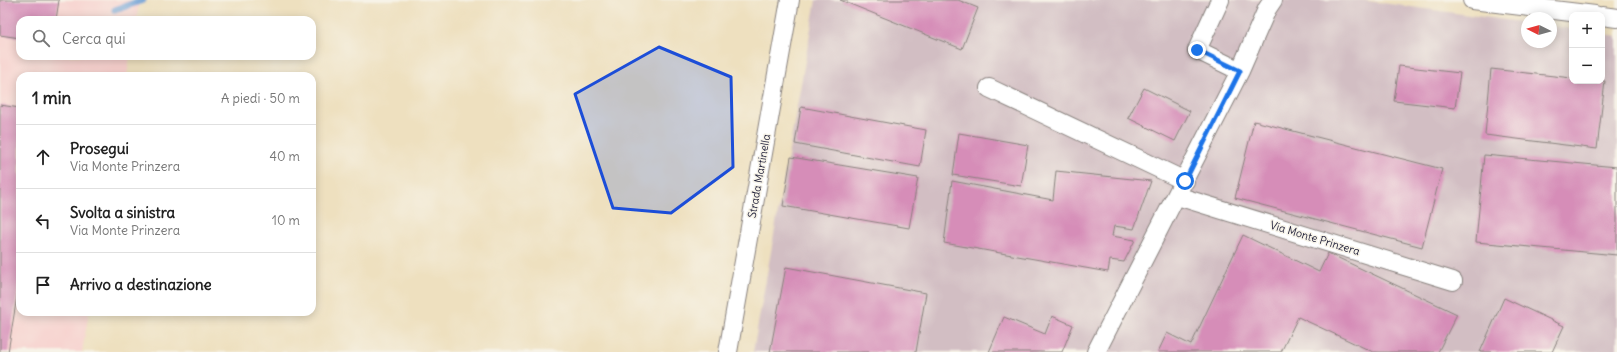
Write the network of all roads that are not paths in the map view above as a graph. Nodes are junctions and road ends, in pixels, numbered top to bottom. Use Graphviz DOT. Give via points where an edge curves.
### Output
graph roads {
  1 [pos="790,0"];
  2 [pos="1220,0"];
  3 [pos="1273,0"];
  4 [pos="1472,0"];
  5 [pos="1570,12"];
  6 [pos="1605,16"];
  7 [pos="1617,18"];
  8 [pos="1240,71"];
  9 [pos="989,88"];
  10 [pos="1181,188"];
  11 [pos="1453,280"];
  12 [pos="728,352"];
  13 [pos="1096,352"];
  1 -- 12 [label="street, Strada Martinella"];
  2 -- 8 [label="street" via="1197,50"];
  3 -- 8 [label="street"];
  4 -- 5 [label="street"];
  6 -- 7 [label="street"];
  8 -- 10 [label="street"];
  9 -- 10 [label="street, Via Monte Prinzera"];
  10 -- 11 [label="street, Via Monte Prinzera"];
  10 -- 13 [label="street"];
}
